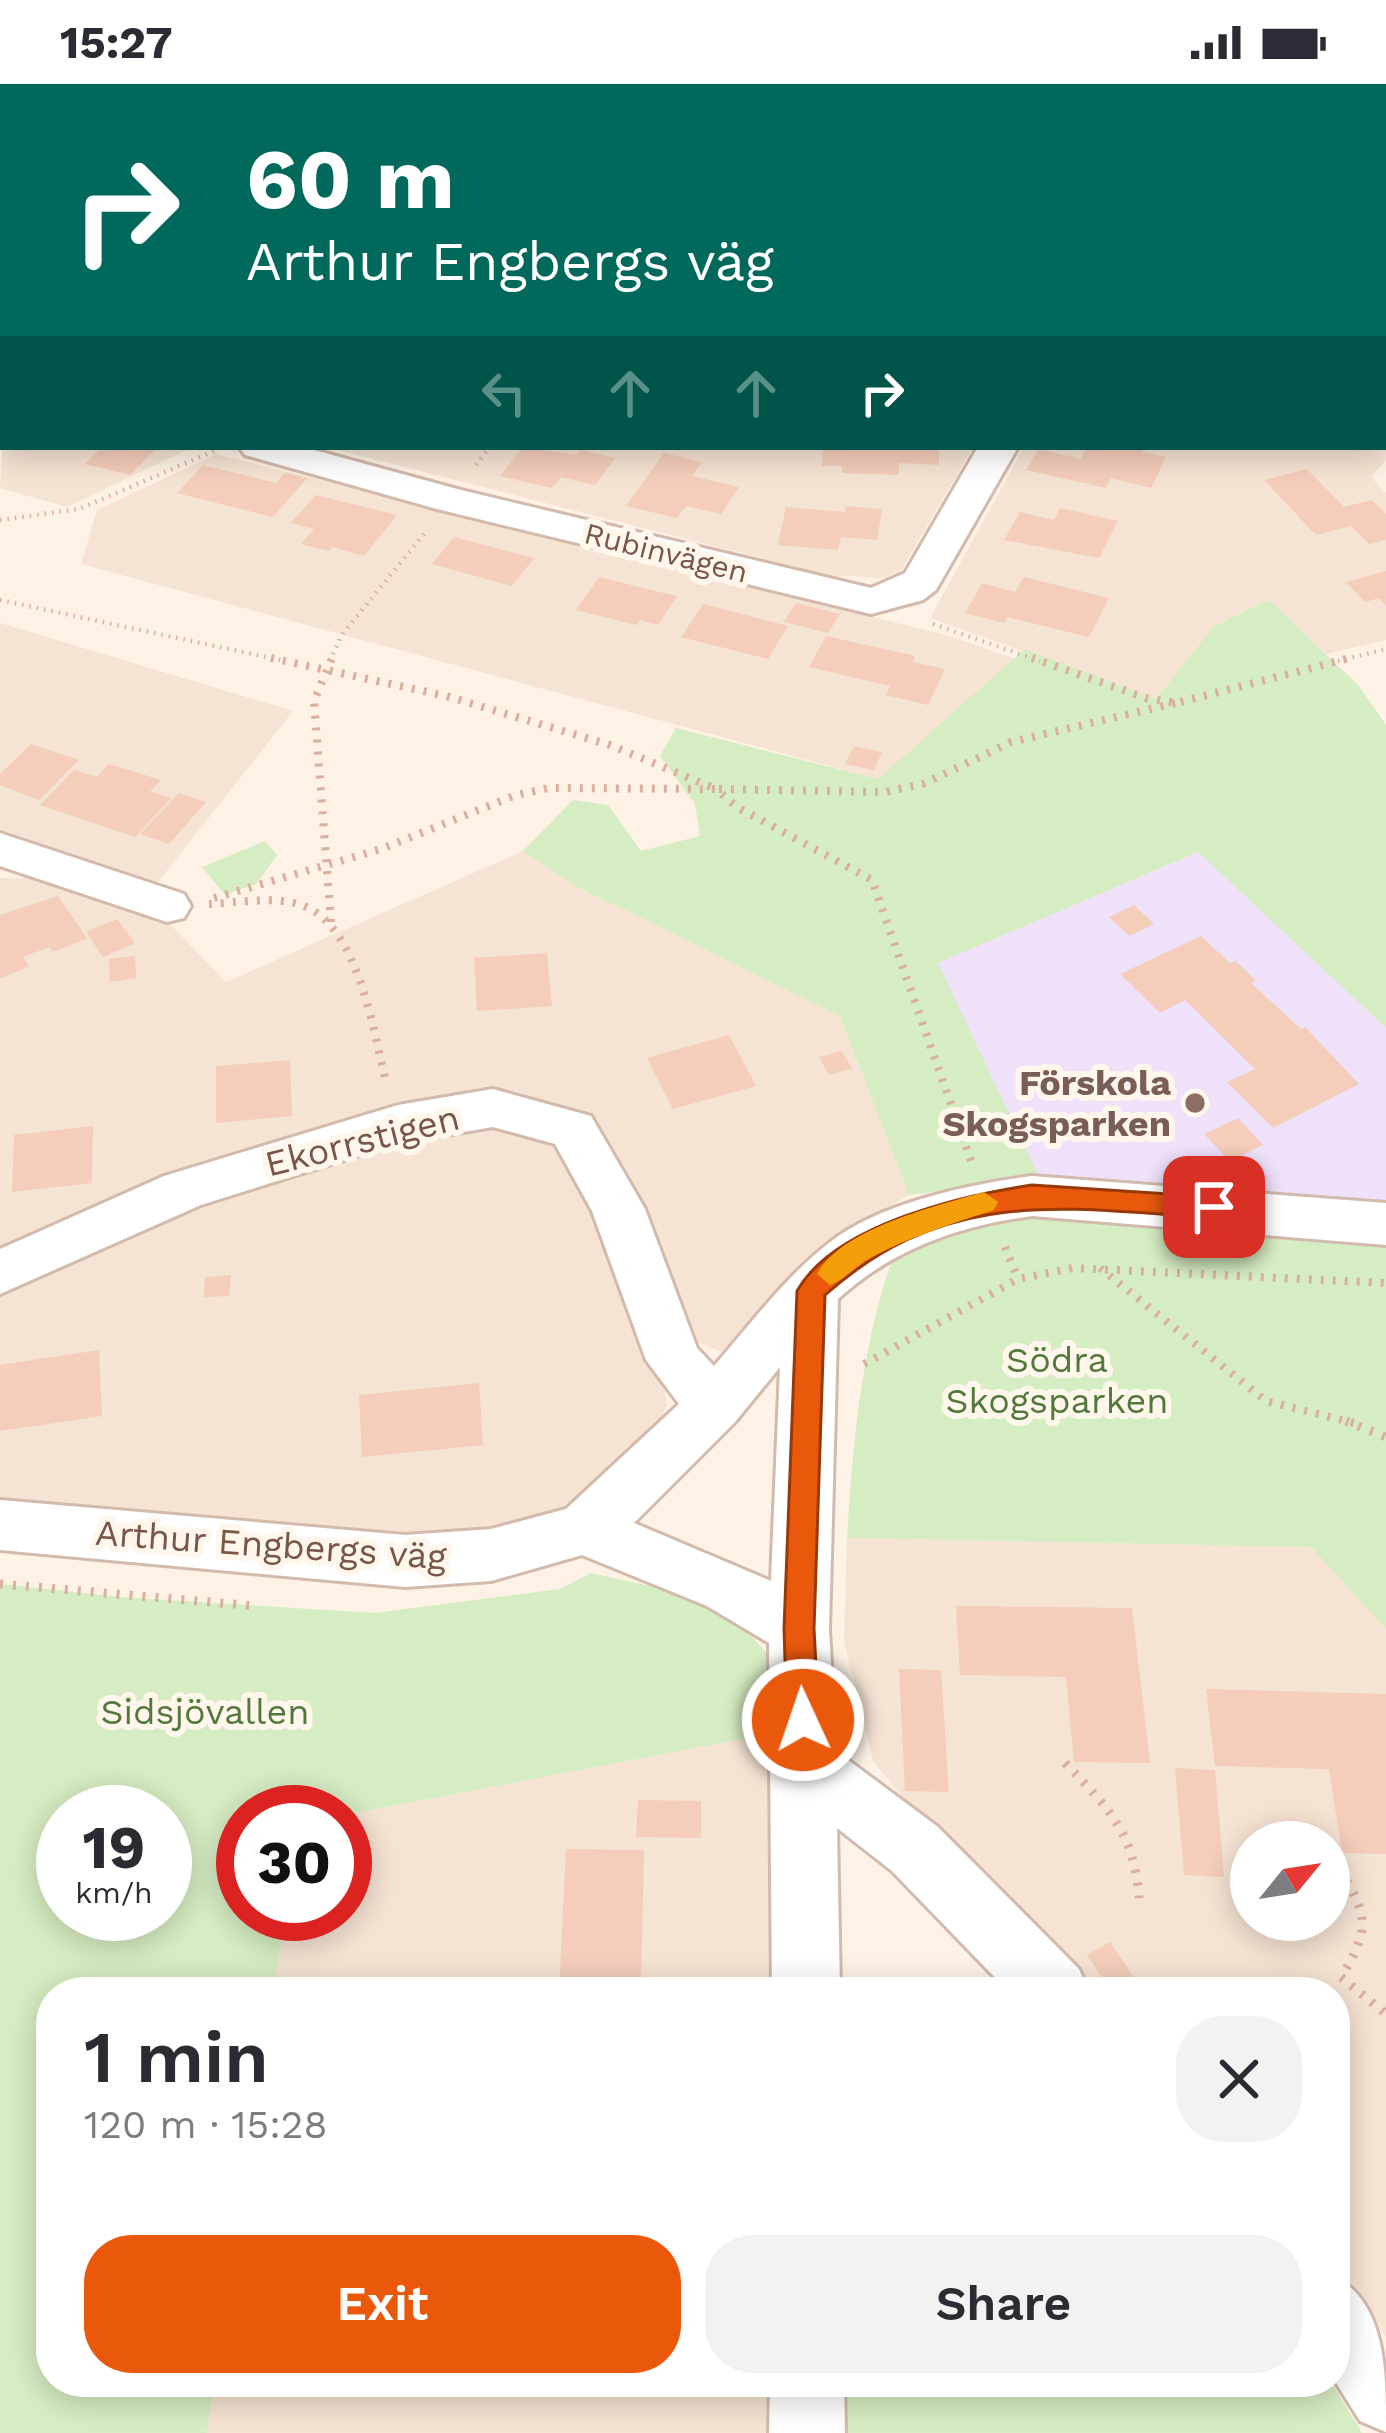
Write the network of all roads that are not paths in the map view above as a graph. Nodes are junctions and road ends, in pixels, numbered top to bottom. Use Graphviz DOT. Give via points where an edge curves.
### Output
graph roads {
  1 [pos="271,450"];
  2 [pos="996,450"];
  3 [pos="0,849"];
  4 [pos="181,905"];
  5 [pos="1386,1224"];
  6 [pos="0,1273"];
  7 [pos="811,1291"];
  8 [pos="715,1405"];
  9 [pos="0,1525"];
  10 [pos="584,1529"];
  11 [pos="799,1629"];
  12 [pos="805,1766"];
  13 [pos="806,1977"];
  14 [pos="1040,1977"];
  15 [pos="1350,2337"];
  16 [pos="1386,2396"];
  17 [pos="807,2397"];
  18 [pos="807,2433"];
  1 -- 2 [label="street, Rubinvägen" via="871,601 921,581"];
  3 -- 4 [label="street"];
  5 -- 7 [label="street, Arthur Engbergs väg" via="1032,1196 919,1222 853,1254"];
  6 -- 8 [label="street, Ekorrstigen" via="183,1190 398,1124 493,1108 573,1130 618,1209 674,1360"];
  7 -- 8 [label="street, Arthur Engbergs väg"];
  7 -- 11 [label="street"];
  8 -- 10 [label="street, Arthur Engbergs väg"];
  9 -- 10 [label="street, Arthur Engbergs väg" via="405,1561 491,1555"];
  10 -- 11 [label="street" via="728,1587"];
  11 -- 12 [label="street"];
  12 -- 13 [label="street"];
  12 -- 14 [label="street" via="915,1849"];
  15 -- 16 [label="street"];
  17 -- 18 [label="street"];
}
